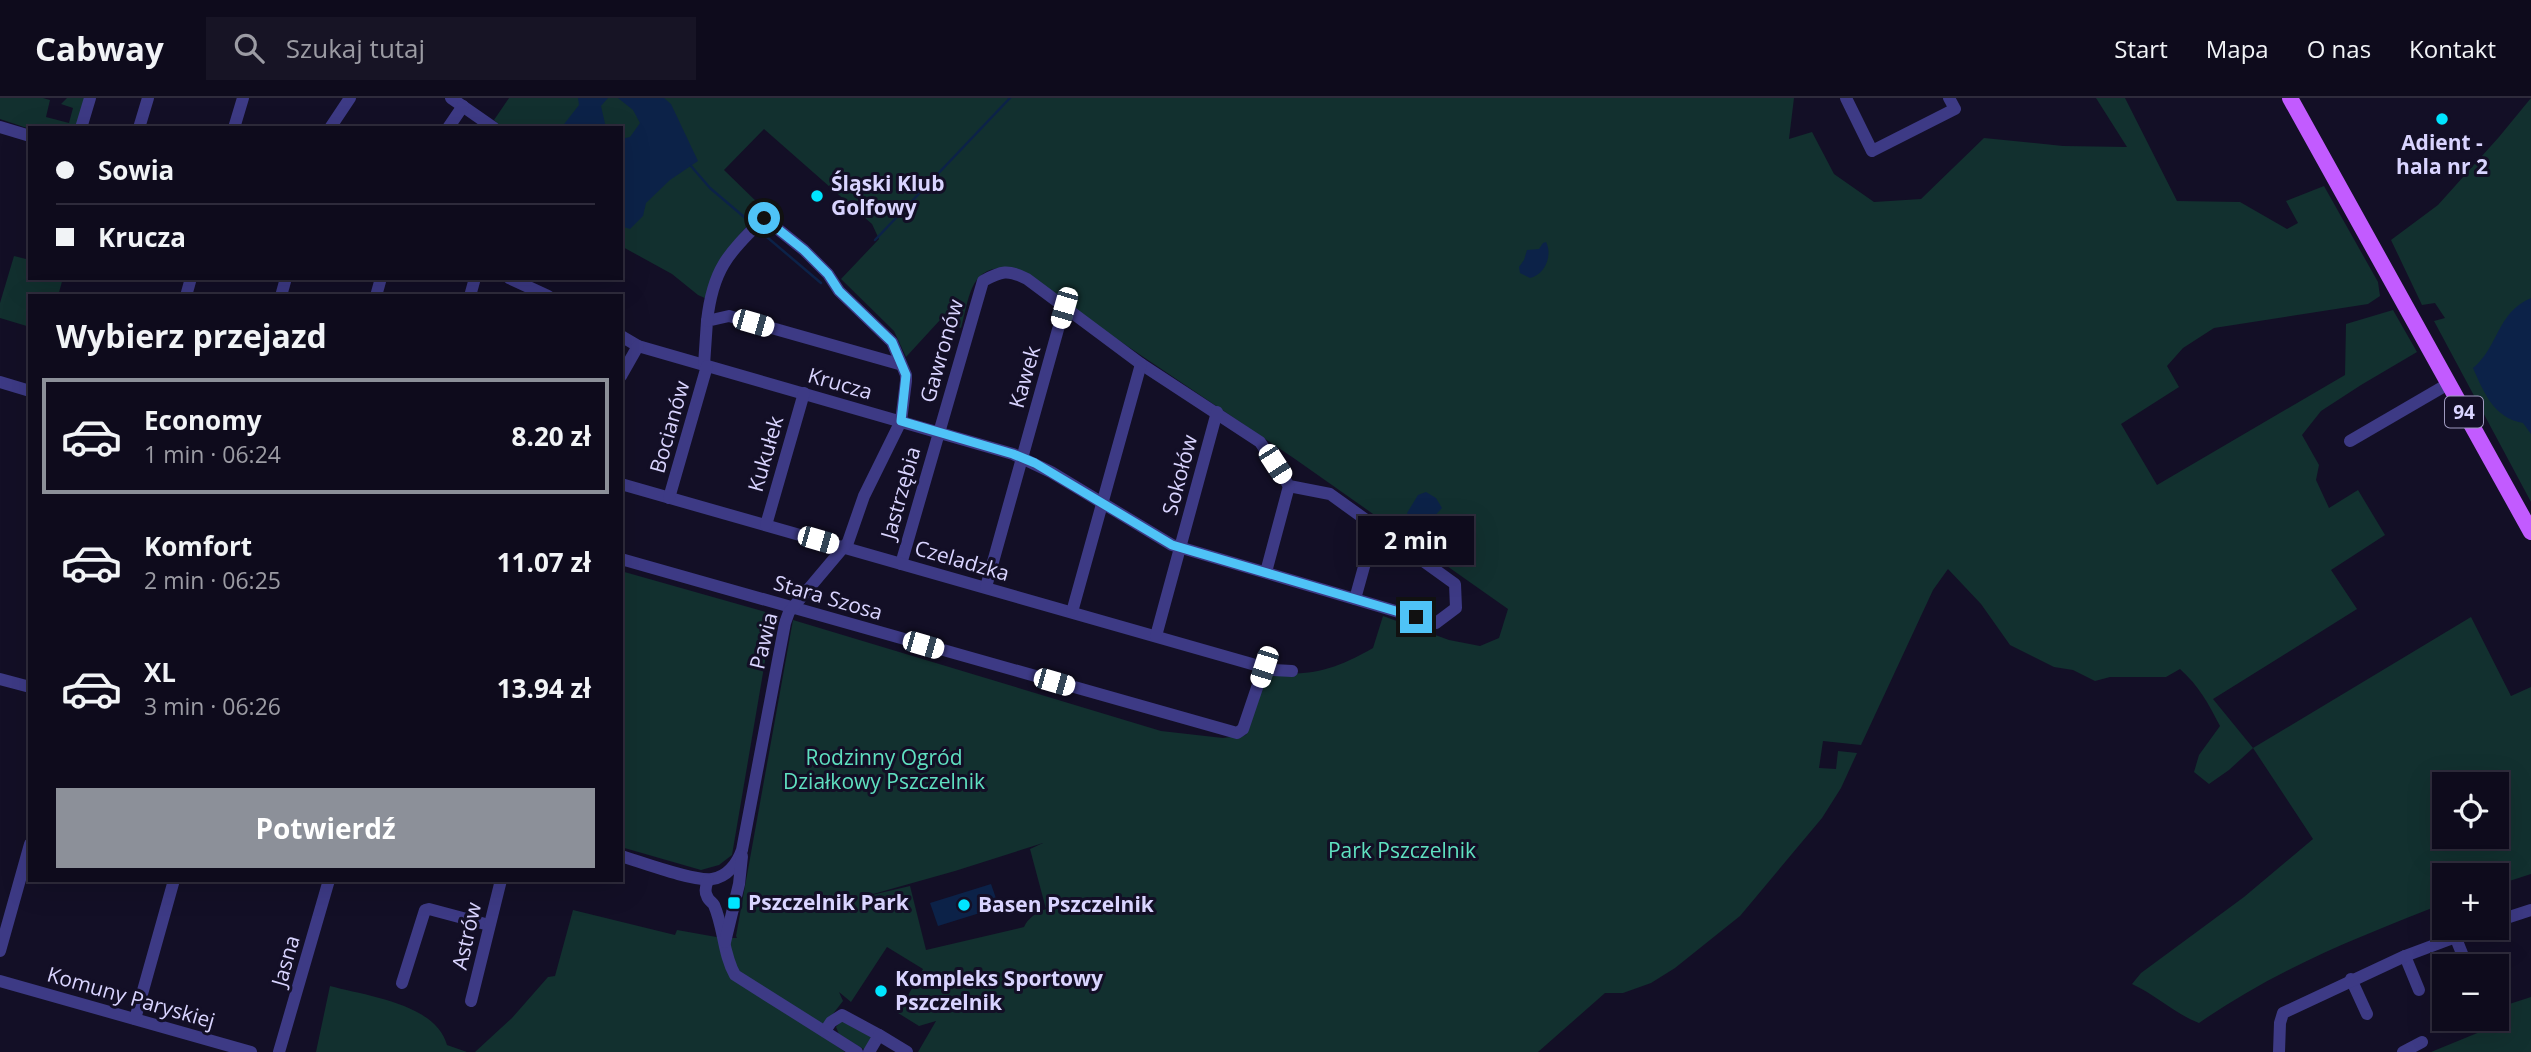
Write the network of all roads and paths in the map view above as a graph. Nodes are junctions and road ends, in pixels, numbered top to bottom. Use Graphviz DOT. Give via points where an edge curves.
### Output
graph roads {
  1 [pos="90,98"];
  2 [pos="148,98"];
  3 [pos="243,98"];
  4 [pos="350,98"];
  5 [pos="451,98"];
  6 [pos="1846,98"];
  7 [pos="1949,98"];
  8 [pos="2290,98"];
  9 [pos="463,106"];
  10 [pos="82,126"];
  11 [pos="140,126"];
  12 [pos="235,126"];
  13 [pos="331,126"];
  14 [pos="449,126"];
  15 [pos="491,126"];
  16 [pos="0,127"];
  17 [pos="28,135"];
  18 [pos="513,280"];
  19 [pos="544,294"];
  20 [pos="1064,308"];
  21 [pos="707,321"];
  22 [pos="623,337"];
  23 [pos="638,346"];
  24 [pos="899,364"];
  25 [pos="1140,364"];
  26 [pos="706,365"];
  27 [pos="623,372"];
  28 [pos="0,383"];
  29 [pos="2448,384"];
  30 [pos="28,390"];
  31 [pos="804,393"];
  32 [pos="1217,412"];
  33 [pos="901,421"];
  34 [pos="938,432"];
  35 [pos="2350,441"];
  36 [pos="1022,457"];
  37 [pos="623,485"];
  38 [pos="1289,486"];
  39 [pos="669,498"];
  40 [pos="1101,502"];
  41 [pos="766,525"];
  42 [pos="1374,527"];
  43 [pos="2531,532"];
  44 [pos="1180,547"];
  45 [pos="844,548"];
  46 [pos="623,560"];
  47 [pos="901,564"];
  48 [pos="1266,572"];
  49 [pos="986,587"];
  50 [pos="1355,599"];
  51 [pos="793,608"];
  52 [pos="1072,612"];
  53 [pos="1156,636"];
  54 [pos="1264,667"];
  55 [pos="1292,671"];
  56 [pos="0,679"];
  57 [pos="28,686"];
  58 [pos="742,850"];
  59 [pos="28,851"];
  60 [pos="623,856"];
  61 [pos="713,879"];
  62 [pos="173,882"];
  63 [pos="328,882"];
  64 [pos="500,882"];
  65 [pos="736,897"];
  66 [pos="713,903"];
  67 [pos="2531,910"];
  68 [pos="2509,917"];
  69 [pos="489,925"];
  70 [pos="2445,940"];
  71 [pos="725,942"];
  72 [pos="0,951"];
  73 [pos="2404,956"];
  74 [pos="2351,979"];
  75 [pos="0,981"];
  76 [pos="402,983"];
  77 [pos="2419,990"];
  78 [pos="471,1001"];
  79 [pos="2367,1014"];
  80 [pos="135,1019"];
  81 [pos="825,1031"];
  82 [pos="879,1035"];
  83 [pos="2422,1042"];
  84 [pos="251,1052"];
  85 [pos="279,1052"];
  86 [pos="856,1052"];
  87 [pos="869,1052"];
  88 [pos="906,1052"];
  89 [pos="2279,1052"];
  90 [pos="2403,1052"];
  1 -- 10 [label="street"];
  2 -- 11 [label="street"];
  3 -- 12 [label="street"];
  4 -- 13 [label="street"];
  5 -- 9 [label="street"];
  6 -- 7 [label="street" via="1872,151 1955,109"];
  8 -- 29 [label="main road, 94"];
  9 -- 14 [label="street"];
  9 -- 15 [label="street"];
  16 -- 17 [label="street"];
  18 -- 19 [label="street"];
  20 -- 25 [label="street"];
  20 -- 34 [label="street, Gawronów" via="1015,273 999,272 983,281"];
  20 -- 36 [label="street, Kawek"];
  21 -- 24 [label="street" via="729,316"];
  21 -- 24 [label="street, Bocianów" via="719,268 764,218 804,250 892,342"];
  21 -- 26 [label="street, Bocianów"];
  22 -- 23 [label="street, Krucza"];
  23 -- 26 [label="street, Krucza"];
  23 -- 27 [label="street"];
  24 -- 33 [label="street" via="906,375"];
  25 -- 32 [label="street"];
  25 -- 40 [label="street"];
  26 -- 31 [label="street, Krucza"];
  26 -- 39 [label="street, Bocianów"];
  28 -- 30 [label="street"];
  29 -- 35 [label="street"];
  29 -- 43 [label="main road, 94"];
  31 -- 33 [label="street, Krucza"];
  31 -- 41 [label="street, Kukułek"];
  32 -- 38 [label="street" via="1260,442"];
  32 -- 44 [label="street, Sokołów"];
  33 -- 34 [label="street, Krucza"];
  33 -- 45 [label="street, Pawia"];
  34 -- 36 [label="street, Krucza"];
  34 -- 47 [label="street, Jastrzębia"];
  36 -- 40 [label="street, Krucza"];
  36 -- 49 [label="street, Kawek"];
  37 -- 39 [label="street, Czeladzka"];
  38 -- 42 [label="street" via="1330,494"];
  38 -- 48 [label="street"];
  39 -- 41 [label="street, Czeladzka"];
  40 -- 44 [label="street, Krucza"];
  40 -- 52 [label="street"];
  41 -- 45 [label="street, Czeladzka"];
  42 -- 50 [label="street"];
  42 -- 50 [label="street, Krucza" via="1455,584 1456,608 1436,623"];
  44 -- 48 [label="street, Krucza"];
  44 -- 53 [label="street, Sokołów"];
  45 -- 47 [label="street, Czeladzka"];
  45 -- 51 [label="street, Pawia"];
  46 -- 51 [label="street, Stara Szosa"];
  47 -- 49 [label="street, Czeladzka"];
  48 -- 50 [label="street, Krucza"];
  49 -- 52 [label="street, Czeladzka"];
  51 -- 54 [label="street, Stara Szosa" via="1237,733 1243,729"];
  51 -- 58 [label="street, Pawia" via="785,623"];
  52 -- 53 [label="street, Czeladzka"];
  53 -- 54 [label="street, Czeladzka"];
  54 -- 55 [label="street, Czeladzka"];
  56 -- 57 [label="street"];
  58 -- 61 [label="street, Pawia" via="732,869"];
  58 -- 65 [label="street"];
  59 -- 72 [label="street"];
  60 -- 61 [label="street"];
  61 -- 65 [label="street" via="731,883"];
  61 -- 66 [label="street" via="705,888"];
  62 -- 80 [label="street"];
  63 -- 85 [label="street, Jasna"];
  64 -- 69 [label="street, Astrów"];
  65 -- 66 [label="street" via="723,907"];
  65 -- 71 [label="street"];
  66 -- 71 [label="street"];
  67 -- 68 [label="street"];
  69 -- 76 [label="street" via="425,910"];
  69 -- 78 [label="street, Astrów"];
  70 -- 73 [label="street"];
  71 -- 81 [label="street" via="735,975"];
  73 -- 74 [label="street"];
  73 -- 77 [label="street"];
  74 -- 79 [label="street"];
  74 -- 89 [label="street" via="2283,1013"];
  75 -- 80 [label="street, Komuny Paryskiej"];
  80 -- 84 [label="street, Komuny Paryskiej"];
  81 -- 82 [label="street" via="842,1015"];
  81 -- 86 [label="street"];
  82 -- 87 [label="street"];
  82 -- 88 [label="street"];
  83 -- 90 [label="street"];
}
